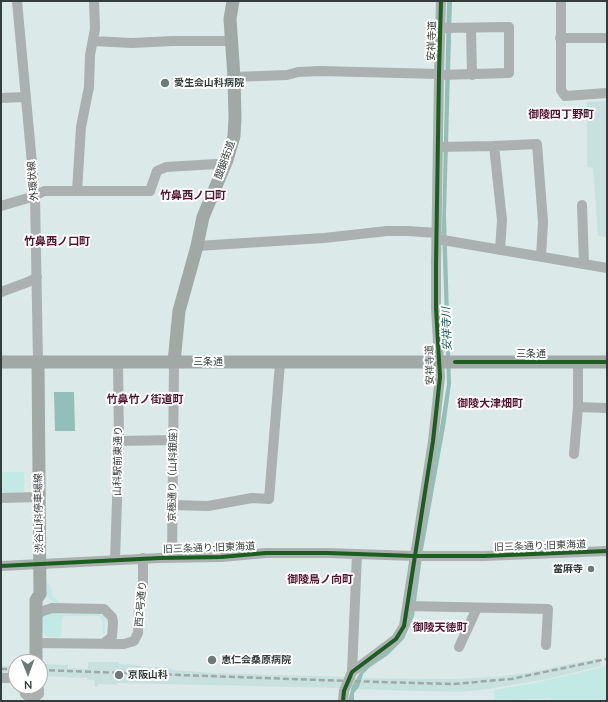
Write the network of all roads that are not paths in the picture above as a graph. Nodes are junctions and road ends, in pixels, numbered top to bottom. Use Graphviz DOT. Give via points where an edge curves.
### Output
graph roads {
  1 [pos="17,1"];
  2 [pos="94,1"];
  3 [pos="233,1"];
  4 [pos="441,1"];
  5 [pos="561,1"];
  6 [pos="441,28"];
  7 [pos="471,28"];
  8 [pos="560,38"];
  9 [pos="607,38"];
  10 [pos="93,40"];
  11 [pos="232,41"];
  12 [pos="472,74"];
  13 [pos="439,75"];
  14 [pos="234,77"];
  15 [pos="607,93"];
  16 [pos="25,97"];
  17 [pos="1,98"];
  18 [pos="494,146"];
  19 [pos="438,147"];
  20 [pos="224,166"];
  21 [pos="77,191"];
  22 [pos="35,196"];
  23 [pos="582,205"];
  24 [pos="1,206"];
  25 [pos="437,236"];
  26 [pos="197,246"];
  27 [pos="500,250"];
  28 [pos="541,257"];
  29 [pos="584,264"];
  30 [pos="607,268"];
  31 [pos="37,277"];
  32 [pos="1,292"];
  33 [pos="1,362"];
  34 [pos="38,362"];
  35 [pos="118,362"];
  36 [pos="174,362"];
  37 [pos="446,362"];
  38 [pos="578,362"];
  39 [pos="607,362"];
  40 [pos="280,363"];
  41 [pos="578,407"];
  42 [pos="607,408"];
  43 [pos="174,440"];
  44 [pos="119,441"];
  45 [pos="574,454"];
  46 [pos="38,497"];
  47 [pos="1,498"];
  48 [pos="173,505"];
  49 [pos="607,552"];
  50 [pos="357,554"];
  51 [pos="419,556"];
  52 [pos="143,558"];
  53 [pos="172,558"];
  54 [pos="115,560"];
  55 [pos="40,564"];
  56 [pos="1,566"];
  57 [pos="40,594"];
  58 [pos="411,607"];
  59 [pos="52,608"];
  60 [pos="477,608"];
  61 [pos="36,616"];
  62 [pos="36,643"];
  63 [pos="104,643"];
  64 [pos="546,645"];
  65 [pos="459,647"];
  66 [pos="36,654"];
  67 [pos="352,672"];
  68 [pos="25,694"];
  69 [pos="39,694"];
  70 [pos="342,701"];
  1 -- 16 [label="street, 外環状線"];
  2 -- 10 [label="street"];
  3 -- 11 [label="main road, 醍醐街道" via="230,19"];
  4 -- 6 [label="street, 安祥寺道"];
  5 -- 8 [label="street"];
  6 -- 7 [label="street"];
  6 -- 13 [label="street, 安祥寺道"];
  7 -- 12 [label="street"];
  7 -- 12 [label="street" via="510,27 509,73"];
  8 -- 9 [label="street"];
  8 -- 15 [label="street" via="560,90 566,96"];
  10 -- 11 [label="street" via="132,43"];
  10 -- 21 [label="street" via="89,87 81,127"];
  11 -- 14 [label="main road, 醍醐街道"];
  12 -- 13 [label="street"];
  13 -- 14 [label="street" via="320,71"];
  13 -- 19 [label="street, 安祥寺道"];
  14 -- 20 [label="main road, 醍醐街道" via="234,136"];
  16 -- 17 [label="street"];
  16 -- 22 [label="street, 外環状線"];
  18 -- 19 [label="street"];
  18 -- 27 [label="street" via="502,220"];
  18 -- 28 [label="street" via="537,144 543,222"];
  19 -- 25 [label="street, 安祥寺道"];
  20 -- 21 [label="street" via="216,164 166,167 157,171 150,191"];
  20 -- 26 [label="main road, 醍醐街道" via="203,217"];
  21 -- 22 [label="street" via="44,191"];
  22 -- 24 [label="street"];
  22 -- 31 [label="street, 外環状線"];
  23 -- 29 [label="street"];
  25 -- 26 [label="street" via="408,231 387,231 324,238"];
  25 -- 27 [label="street" via="448,241"];
  25 -- 37 [label="street, 安祥寺道" via="436,308"];
  26 -- 36 [label="main road, 醍醐街道" via="179,311"];
  27 -- 28 [label="street"];
  28 -- 29 [label="street"];
  29 -- 30 [label="street"];
  31 -- 32 [label="street"];
  31 -- 34 [label="street, 外環状線"];
  33 -- 34 [label="main road, 三条通"];
  34 -- 35 [label="main road, 三条通"];
  34 -- 46 [label="main road, 渋谷山科停車場線"];
  35 -- 36 [label="main road, 三条通"];
  35 -- 44 [label="street, 山科駅前東通り"];
  36 -- 40 [label="main road, 三条通"];
  36 -- 43 [label="street, 京極通り（山科銀座）"];
  37 -- 38 [label="main road, 三条通"];
  37 -- 40 [label="main road, 三条通"];
  37 -- 51 [label="street, 安祥寺道" via="440,377"];
  38 -- 39 [label="main road, 三条通"];
  38 -- 41 [label="street"];
  40 -- 48 [label="street" via="269,499 252,498 208,506"];
  41 -- 42 [label="street"];
  41 -- 45 [label="street"];
  43 -- 44 [label="street"];
  43 -- 48 [label="street, 京極通り（山科銀座）"];
  44 -- 54 [label="street, 山科駅前東通り"];
  46 -- 47 [label="street"];
  46 -- 55 [label="main road, 渋谷山科停車場線"];
  48 -- 53 [label="street, 京極通り（山科銀座）"];
  49 -- 51 [label="street, 旧三条通り;旧東海道"];
  50 -- 51 [label="street, 旧三条通り;旧東海道"];
  50 -- 53 [label="street, 旧三条通り;旧東海道" via="266,553"];
  50 -- 67 [label="street"];
  51 -- 58 [label="street, 安祥寺道"];
  52 -- 53 [label="street, 旧三条通り;旧東海道"];
  52 -- 54 [label="street, 旧三条通り;旧東海道"];
  52 -- 63 [label="street, 西2号通り" via="144,586 139,606 138,636 130,643"];
  54 -- 55 [label="street, 旧三条通り;旧東海道"];
  55 -- 56 [label="street, 旧三条通り;旧東海道"];
  55 -- 57 [label="main road, 渋谷山科停車場線"];
  57 -- 59 [label="street" via="45,603"];
  57 -- 61 [label="main road, 渋谷山科停車場線" via="36,600"];
  58 -- 60 [label="street"];
  58 -- 67 [label="street, 安祥寺道" via="396,639"];
  59 -- 61 [label="street" via="43,610"];
  59 -- 63 [label="street" via="102,608 112,617 113,622 112,637"];
  60 -- 64 [label="street" via="548,609"];
  60 -- 65 [label="street"];
  61 -- 62 [label="main road, 渋谷山科停車場線"];
  62 -- 63 [label="street, 西2号通り"];
  62 -- 66 [label="main road, 渋谷山科停車場線"];
  67 -- 70 [label="street"];
  68 -- 69 [label="street" via="31,698"];
}
